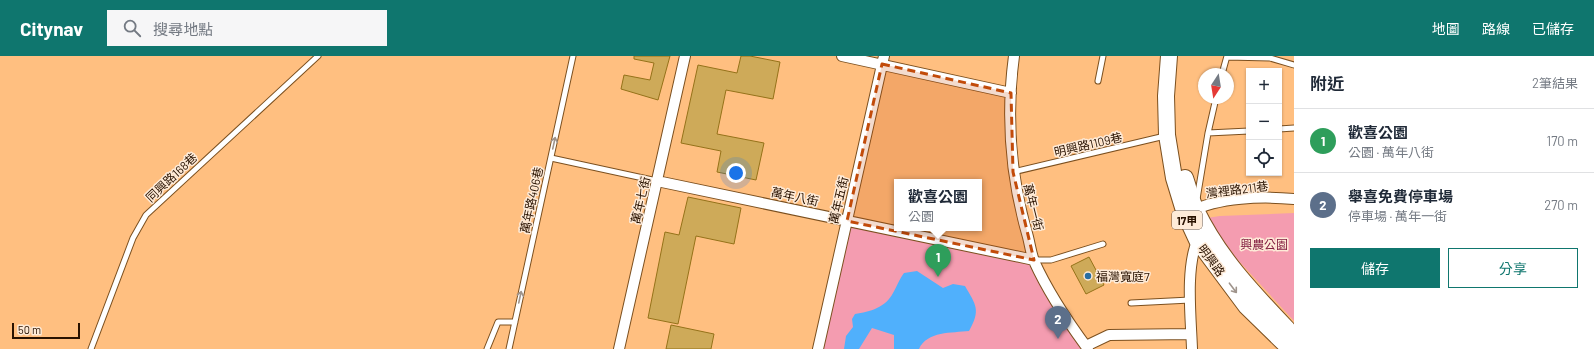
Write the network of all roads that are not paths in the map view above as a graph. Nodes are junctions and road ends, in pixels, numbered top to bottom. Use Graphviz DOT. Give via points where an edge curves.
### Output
graph roads {
  1 [pos="318,56"];
  2 [pos="573,56"];
  3 [pos="685,56"];
  4 [pos="842,56"];
  5 [pos="1014,56"];
  6 [pos="1103,56"];
  7 [pos="1169,56"];
  8 [pos="1180,56"];
  9 [pos="1227,56"];
  10 [pos="883,60"];
  11 [pos="1294,65"];
  12 [pos="1224,68"];
  13 [pos="1098,81"];
  14 [pos="1011,93"];
  15 [pos="1215,104"];
  16 [pos="1294,128"];
  17 [pos="1282,129"];
  18 [pos="1246,131"];
  19 [pos="1208,133"];
  20 [pos="1168,135"];
  21 [pos="551,158"];
  22 [pos="1013,172"];
  23 [pos="657,181"];
  24 [pos="1294,199"];
  25 [pos="1190,212"];
  26 [pos="847,221"];
  27 [pos="894,231"];
  28 [pos="895,231"];
  29 [pos="1202,235"];
  30 [pos="1103,244"];
  31 [pos="1034,260"];
  32 [pos="1190,300"];
  33 [pos="1130,304"];
  34 [pos="515,322"];
  35 [pos="1191,334"];
  36 [pos="1294,336"];
  37 [pos="1088,348"];
  38 [pos="91,349"];
  39 [pos="487,349"];
  40 [pos="509,349"];
  41 [pos="619,349"];
  42 [pos="818,349"];
  43 [pos="1192,349"];
  44 [pos="1290,349"];
  1 -- 38 [label="lane, 同興路168巷" via="146,215 133,238"];
  21 -- 2 [label="lane, 萬年路406巷, one-way"];
  3 -- 23 [label="street, 萬年七街"];
  4 -- 10 [label="street"];
  5 -- 14 [label="street, 萬年一街"];
  6 -- 13 [label="lane"];
  7 -- 20 [label="main road, 明興路 / 17甲" via="1166,96"];
  8 -- 25 [label="main road, 明興路 / 17甲" via="1177,97 1178,144"];
  9 -- 11 [label="lane" via="1270,58"];
  9 -- 12 [label="lane"];
  10 -- 14 [label="street"];
  10 -- 26 [label="street, 萬年五街"];
  14 -- 22 [label="street, 萬年一街"];
  15 -- 19 [label="lane"];
  16 -- 17 [label="lane"];
  18 -- 19 [label="lane"];
  19 -- 25 [label="lane"];
  20 -- 22 [label="lane, 明興路1109巷"];
  20 -- 25 [label="main road, 明興路 / 17甲" via="1174,178"];
  21 -- 23 [label="lane, 萬年八街"];
  34 -- 21 [label="lane, 萬年路406巷, one-way"];
  22 -- 31 [label="street, 萬年一街"];
  23 -- 26 [label="street, 萬年八街"];
  23 -- 41 [label="street, 萬年七街"];
  24 -- 25 [label="street, 灣裡路211巷" via="1271,196 1212,203"];
  25 -- 29 [label="main road, 明興路 / 17甲"];
  26 -- 27 [label="street, 萬年八街"];
  26 -- 42 [label="street, 萬年五街"];
  28 -- 31 [label="street, 萬年八街"];
  29 -- 32 [label="street" via="1192,265"];
  29 -- 36 [label="main road, 明興路 / 17甲"];
  29 -- 44 [label="main road, 明興路 / 17甲, one-way" via="1246,306"];
  30 -- 31 [label="lane" via="1051,260"];
  31 -- 37 [label="street, 萬年一街" via="1051,294"];
  32 -- 33 [label="lane"];
  32 -- 35 [label="street"];
  34 -- 39 [label="lane" via="498,322"];
  34 -- 40 [label="lane, 萬年路406巷"];
  35 -- 37 [label="street" via="1109,334"];
  35 -- 43 [label="street"];
}
